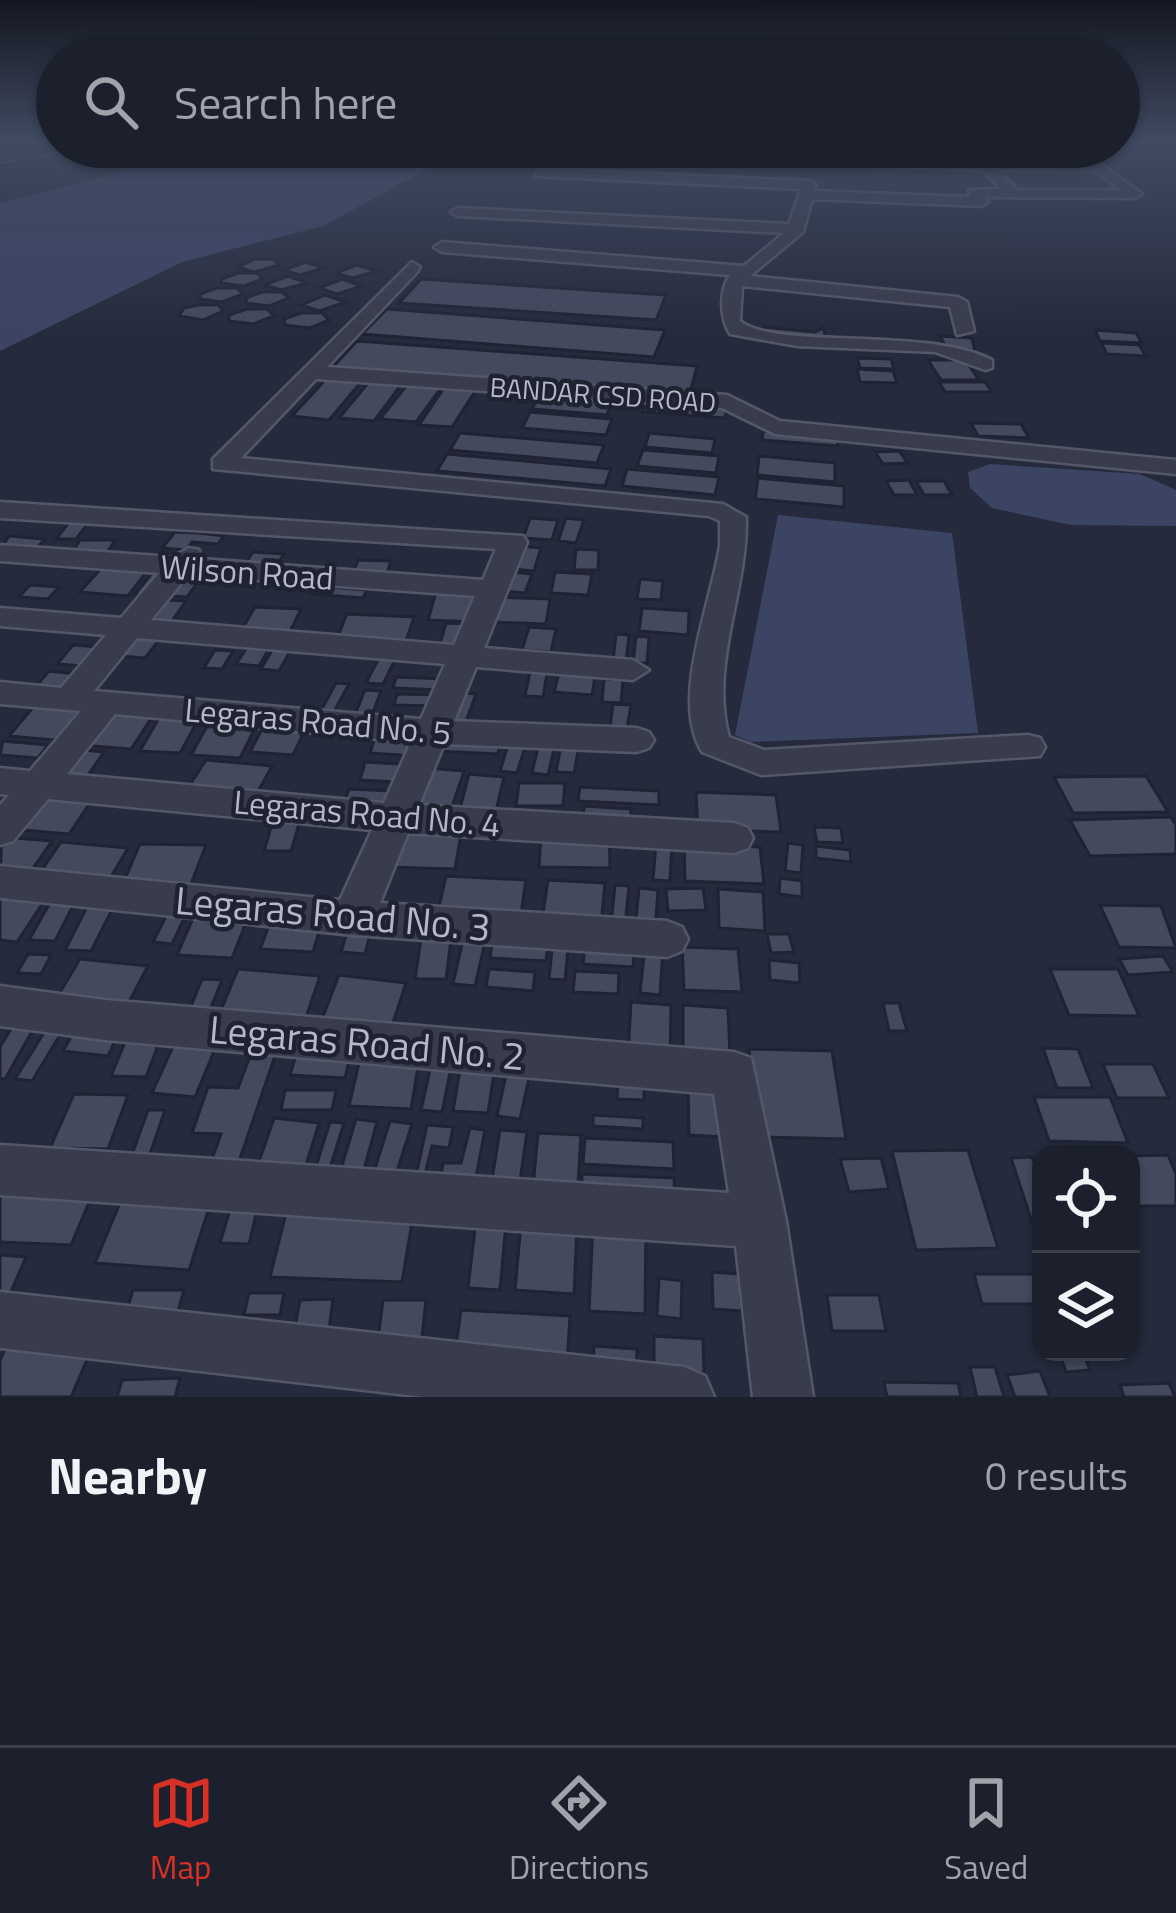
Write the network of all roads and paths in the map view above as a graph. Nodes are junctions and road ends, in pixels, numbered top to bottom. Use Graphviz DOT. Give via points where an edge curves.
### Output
graph roads {
  1 [pos="676,206"];
  2 [pos="803,206"];
  3 [pos="811,206"];
  4 [pos="458,212"];
  5 [pos="482,214"];
  6 [pos="822,215"];
  7 [pos="412,267"];
  8 [pos="817,268"];
  9 [pos="745,272"];
  10 [pos="964,331"];
  11 [pos="985,364"];
  12 [pos="311,373"];
  13 [pos="1176,467"];
  14 [pos="0,510"];
  15 [pos="212,527"];
  16 [pos="0,554"];
  17 [pos="180,567"];
  18 [pos="493,590"];
  19 [pos="0,617"];
  20 [pos="128,630"];
  21 [pos="466,656"];
  22 [pos="633,670"];
  23 [pos="0,693"];
  24 [pos="69,699"];
  25 [pos="106,703"];
  26 [pos="434,732"];
  27 [pos="637,740"];
  28 [pos="1028,747"];
  29 [pos="0,781"];
  30 [pos="38,785"];
  31 [pos="397,818"];
  32 [pos="0,831"];
  33 [pos="734,838"];
  34 [pos="0,882"];
  35 [pos="353,918"];
  36 [pos="667,939"];
  37 [pos="0,1006"];
  38 [pos="0,1170"];
  39 [pos="760,1221"];
  40 [pos="0,1320"];
  41 [pos="684,1397"];
  42 [pos="783,1397"];
  1 -- 5 [label="street"];
  2 -- 9 [label="street" via="789,242"];
  3 -- 6 [label="street"];
  4 -- 5 [label="street"];
  5 -- 9 [label="street" via="442,247"];
  7 -- 12 [label="street"];
  8 -- 9 [label="street"];
  9 -- 10 [label="street" via="958,302"];
  9 -- 11 [label="street" via="733,326 749,334 946,350"];
  12 -- 13 [label="street, BANDAR CSD ROAD" via="727,402 775,427"];
  12 -- 28 [label="street" via="222,464 714,509 733,518 726,608 703,719 714,744 761,763"];
  14 -- 15 [label="street"];
  15 -- 17 [label="street"];
  15 -- 18 [label="street" via="513,542"];
  16 -- 17 [label="street, Wilson Road"];
  17 -- 18 [label="street, Wilson Road"];
  17 -- 20 [label="street"];
  18 -- 21 [label="street"];
  19 -- 20 [label="street"];
  20 -- 21 [label="street"];
  20 -- 24 [label="street"];
  21 -- 22 [label="street"];
  21 -- 26 [label="street"];
  23 -- 24 [label="street, Legaras Road No. 5"];
  24 -- 25 [label="street, Legaras Road No. 5"];
  25 -- 26 [label="street, Legaras Road No. 5"];
  25 -- 30 [label="street"];
  26 -- 27 [label="street, Legaras Road No. 5"];
  26 -- 31 [label="street"];
  29 -- 30 [label="street, Legaras Road No. 4"];
  30 -- 31 [label="street, Legaras Road No. 4"];
  30 -- 32 [label="street"];
  31 -- 33 [label="street, Legaras Road No. 4"];
  31 -- 35 [label="street"];
  34 -- 35 [label="street, Legaras Road No. 3"];
  35 -- 36 [label="street, Legaras Road No. 3"];
  37 -- 39 [label="street, Legaras Road No. 2" via="734,1074"];
  38 -- 39 [label="street"];
  39 -- 42 [label="street"];
  40 -- 41 [label="street"];
}
